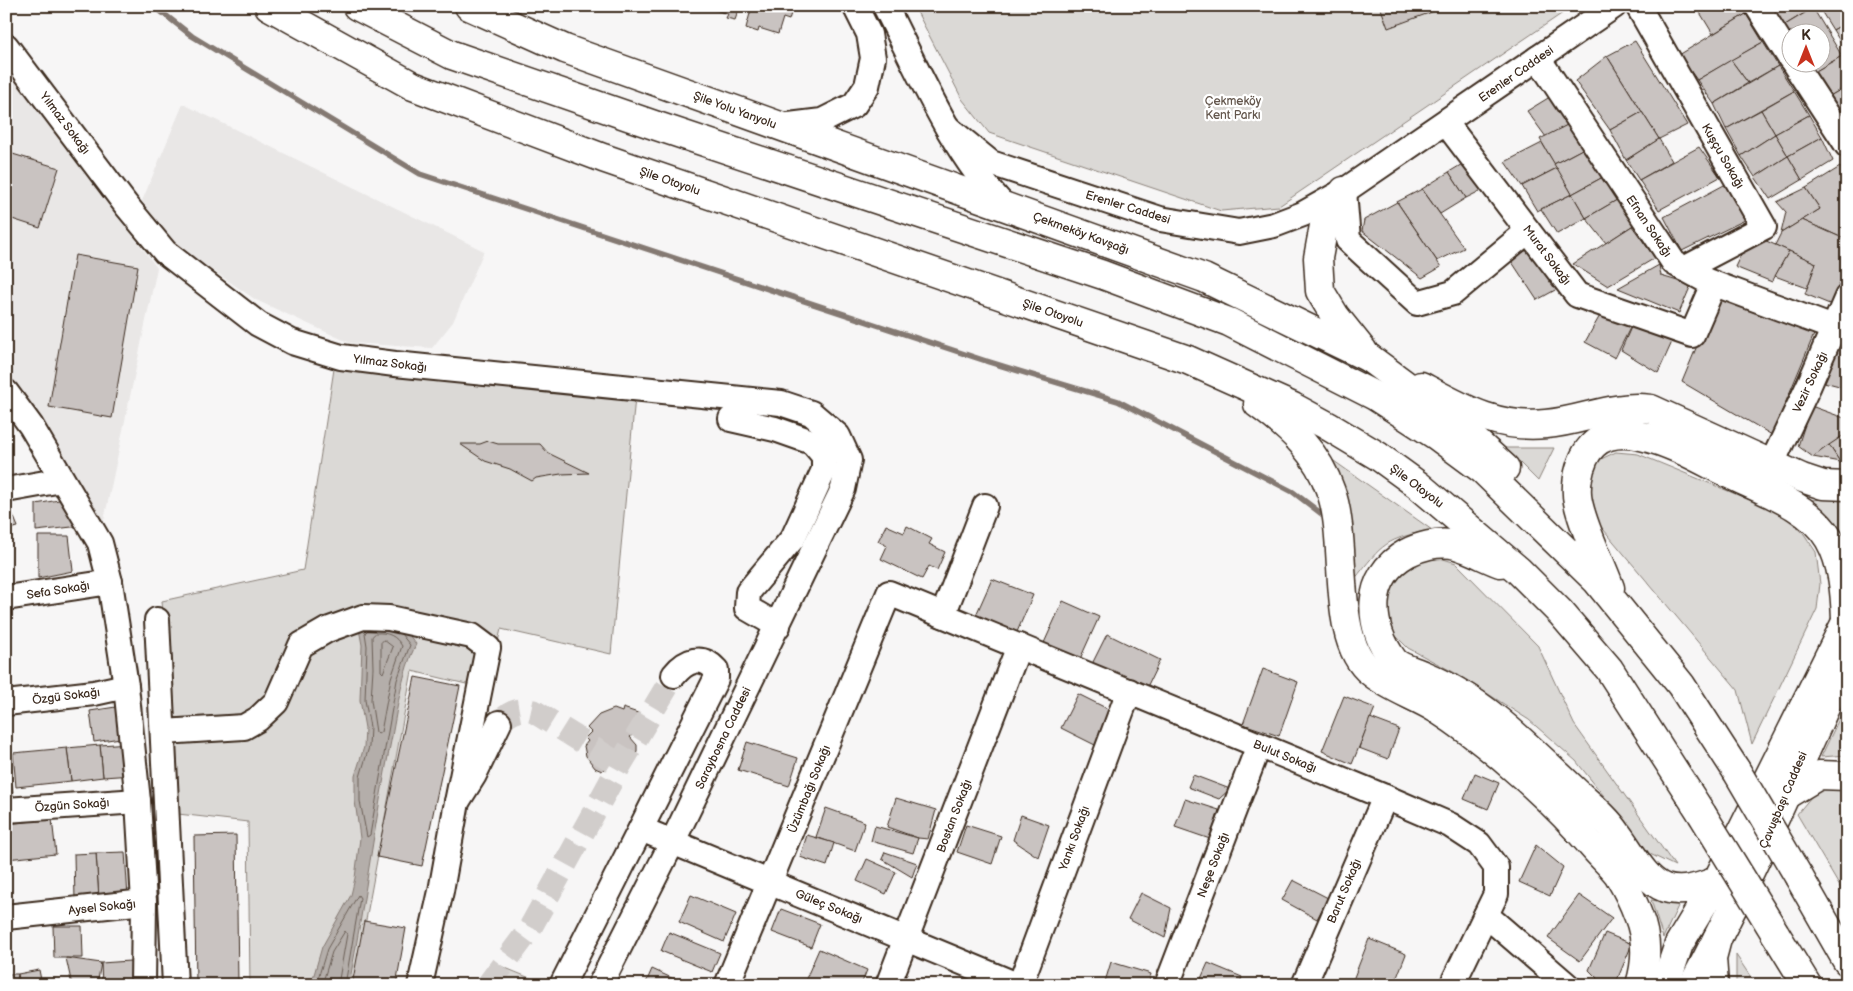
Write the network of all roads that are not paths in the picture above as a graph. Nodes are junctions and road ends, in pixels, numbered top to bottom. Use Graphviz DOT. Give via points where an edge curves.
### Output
graph roads {
  1 [pos="269,6"];
  2 [pos="357,6"];
  3 [pos="469,6"];
  4 [pos="855,6"];
  5 [pos="885,6"];
  6 [pos="1614,6"];
  7 [pos="1638,6"];
  8 [pos="1757,6"];
  9 [pos="1780,42"];
  10 [pos="6,46"];
  11 [pos="1538,58"];
  12 [pos="1800,72"];
  13 [pos="1446,123"];
  14 [pos="781,126"];
  15 [pos="948,128"];
  16 [pos="1847,145"];
  17 [pos="1344,191"];
  18 [pos="1004,206"];
  19 [pos="1528,231"];
  20 [pos="1684,269"];
  21 [pos="1714,284"];
  22 [pos="1847,297"];
  23 [pos="1841,331"];
  24 [pos="1369,358"];
  25 [pos="1205,368"];
  26 [pos="6,392"];
  27 [pos="731,419"];
  28 [pos="1771,465"];
  29 [pos="62,480"];
  30 [pos="1847,486"];
  31 [pos="6,490"];
  32 [pos="843,490"];
  33 [pos="985,506"];
  34 [pos="1557,540"];
  35 [pos="1518,570"];
  36 [pos="110,582"];
  37 [pos="889,592"];
  38 [pos="6,598"];
  39 [pos="1616,603"];
  40 [pos="943,615"];
  41 [pos="157,620"];
  42 [pos="1847,620"];
  43 [pos="778,626"];
  44 [pos="1019,646"];
  45 [pos="1847,659"];
  46 [pos="674,675"];
  47 [pos="126,686"];
  48 [pos="1129,691"];
  49 [pos="6,703"];
  50 [pos="498,724"];
  51 [pos="162,732"];
  52 [pos="1259,745"];
  53 [pos="1847,776"];
  54 [pos="1784,796"];
  55 [pos="1385,797"];
  56 [pos="138,801"];
  57 [pos="457,802"];
  58 [pos="6,810"];
  59 [pos="641,829"];
  60 [pos="673,842"];
  61 [pos="1799,878"];
  62 [pos="1717,881"];
  63 [pos="771,882"];
  64 [pos="144,902"];
  65 [pos="1486,915"];
  66 [pos="6,918"];
  67 [pos="1847,926"];
  68 [pos="908,938"];
  69 [pos="1717,939"];
  70 [pos="1847,961"];
  71 [pos="143,985"];
  72 [pos="175,985"];
  73 [pos="420,985"];
  74 [pos="562,985"];
  75 [pos="600,985"];
  76 [pos="727,985"];
  77 [pos="888,985"];
  78 [pos="1018,985"];
  79 [pos="1167,985"];
  80 [pos="1304,985"];
  81 [pos="1452,985"];
  82 [pos="1567,985"];
  83 [pos="1640,985"];
  84 [pos="1665,985"];
  85 [pos="1693,985"];
  86 [pos="1714,985"];
  87 [pos="1807,985"];
  1 -- 25 [label="main road, Şile Otoyolu" via="413,86 603,158"];
  2 -- 34 [label="main road" via="452,54 1103,275 1229,322 1375,396 1437,436 1483,470"];
  3 -- 14 [label="main road, Şile Yolu Yanyolu" via="565,49"];
  4 -- 14 [label="street" via="869,34 873,58 867,86 854,105 822,121"];
  5 -- 15 [label="street, Çekmeköy Kavşağı"];
  6 -- 11 [label="street, Erenler Caddesi"];
  7 -- 20 [label="street, Kuşçu Sokağı" via="1764,227"];
  8 -- 9 [label="street"];
  10 -- 32 [label="street, Yılmaz Sokağı" via="165,252 258,324 292,342 341,357 781,403 812,413 838,436 849,460"];
  11 -- 13 [label="street, Erenler Caddesi"];
  11 -- 20 [label="street, Efnan Sokağı" via="1674,263"];
  12 -- 16 [label="street"];
  13 -- 17 [label="street, Erenler Caddesi"];
  13 -- 19 [label="street, Murat Sokağı"];
  14 -- 18 [label="main road, Şile Yolu Yanyolu"];
  15 -- 17 [label="street, Erenler Caddesi" via="991,163 1160,218 1239,232 1274,225 1303,214"];
  15 -- 18 [label="street, Çekmeköy Kavşağı" via="981,182"];
  17 -- 19 [label="street" via="1348,240 1418,303 1453,293"];
  17 -- 24 [label="main road" via="1325,220 1318,258 1320,291 1334,316"];
  18 -- 24 [label="main road, Çekmeköy Kavşağı" via="1204,278"];
  19 -- 21 [label="street, Murat Sokağı" via="1577,295 1692,334"];
  20 -- 21 [label="street, Efnan Sokağı"];
  21 -- 23 [label="street, Efnan Sokağı"];
  22 -- 23 [label="street, Vezir Sokağı"];
  23 -- 28 [label="street, Vezir Sokağı"];
  24 -- 28 [label="main road" via="1468,412 1491,420 1512,425 1546,424 1621,408 1651,409"];
  24 -- 34 [label="main road" via="1450,418 1505,468"];
  25 -- 35 [label="main road, Şile Otoyolu" via="1293,408 1378,456 1465,523"];
  25 -- 83 [label="main road" via="1284,423 1306,444 1320,468 1338,515 1346,620 1350,644 1358,660 1371,673 1437,710 1507,763 1579,830 1618,874 1639,915 1645,943 1646,967"];
  26 -- 29 [label="street" via="32,426"];
  27 -- 43 [label="street" via="812,442 824,456 824,470 793,538 748,592 747,608"];
  28 -- 30 [label="main road" via="1823,485"];
  29 -- 31 [label="street"];
  29 -- 36 [label="street" via="100,543"];
  32 -- 43 [label="street, Saraybosna Caddesi"];
  33 -- 40 [label="street"];
  34 -- 39 [label="main road"];
  35 -- 62 [label="main road" via="1452,544 1432,544 1399,558 1386,570 1378,586 1374,606 1376,628 1384,647 1395,663 1460,693 1508,729 1596,810 1617,832 1648,875 1665,888 1687,891"];
  35 -- 87 [label="main road, Şile Otoyolu, bridge" via="1561,613 1609,669 1648,726"];
  36 -- 38 [label="street, Sefa Sokağı"];
  36 -- 47 [label="street"];
  37 -- 40 [label="street, Bulut Sokağı"];
  37 -- 63 [label="street, Üzümbağı Sokağı"];
  39 -- 42 [label="main road" via="1583,519 1577,487 1580,467 1597,440 1614,434 1632,433 1709,464 1797,508 1814,521 1836,553"];
  39 -- 61 [label="main road, bridge" via="1681,685 1736,770"];
  40 -- 44 [label="street, Bulut Sokağı"];
  41 -- 51 [label="street"];
  42 -- 62 [label="main road, Çavuşbaşı Caddesi"];
  43 -- 60 [label="street, Saraybosna Caddesi"];
  44 -- 48 [label="street, Bulut Sokağı"];
  44 -- 68 [label="street, Bostan Sokağı"];
  45 -- 54 [label="main road, Çavuşbaşı Caddesi"];
  46 -- 59 [label="street" via="681,666 694,660 703,660 716,670 716,679"];
  47 -- 49 [label="street, Özgü Sokağı"];
  47 -- 56 [label="street"];
  48 -- 52 [label="street, Bulut Sokağı"];
  48 -- 78 [label="street, Yankı Sokağı"];
  50 -- 57 [label="street"];
  51 -- 57 [label="street" via="244,727 258,719 276,702 301,645 327,630 363,616 389,618 472,636 488,648"];
  51 -- 72 [label="street"];
  52 -- 55 [label="street, Bulut Sokağı"];
  52 -- 79 [label="street, Neşe Sokağı"];
  53 -- 54 [label="main road" via="1819,775"];
  54 -- 69 [label="main road, Çavuşbaşı Caddesi" via="1762,849"];
  55 -- 65 [label="street, Bulut Sokağı" via="1450,825 1479,844 1496,867 1496,894"];
  55 -- 80 [label="street, Barut Sokağı"];
  56 -- 58 [label="street, Özgün Sokağı"];
  56 -- 64 [label="street"];
  57 -- 73 [label="street"];
  59 -- 60 [label="street, Güleç Sokağı"];
  59 -- 74 [label="street"];
  60 -- 63 [label="street, Güleç Sokağı"];
  60 -- 75 [label="street, Saraybosna Caddesi"];
  61 -- 67 [label="main road"];
  61 -- 70 [label="main road"];
  62 -- 84 [label="main road, Çavuşbaşı Caddesi" via="1679,944"];
  63 -- 68 [label="street, Güleç Sokağı"];
  63 -- 76 [label="street, Üzümbağı Sokağı"];
  64 -- 66 [label="street, Aysel Sokağı"];
  64 -- 71 [label="street, Aysel Sokağı"];
  65 -- 81 [label="street, Bulut Sokağı"];
  65 -- 82 [label="street"];
  68 -- 77 [label="street, Bostan Sokağı"];
  68 -- 78 [label="street, Güleç Sokağı"];
  69 -- 85 [label="main road"];
  69 -- 86 [label="main road" via="1712,958"];
}
